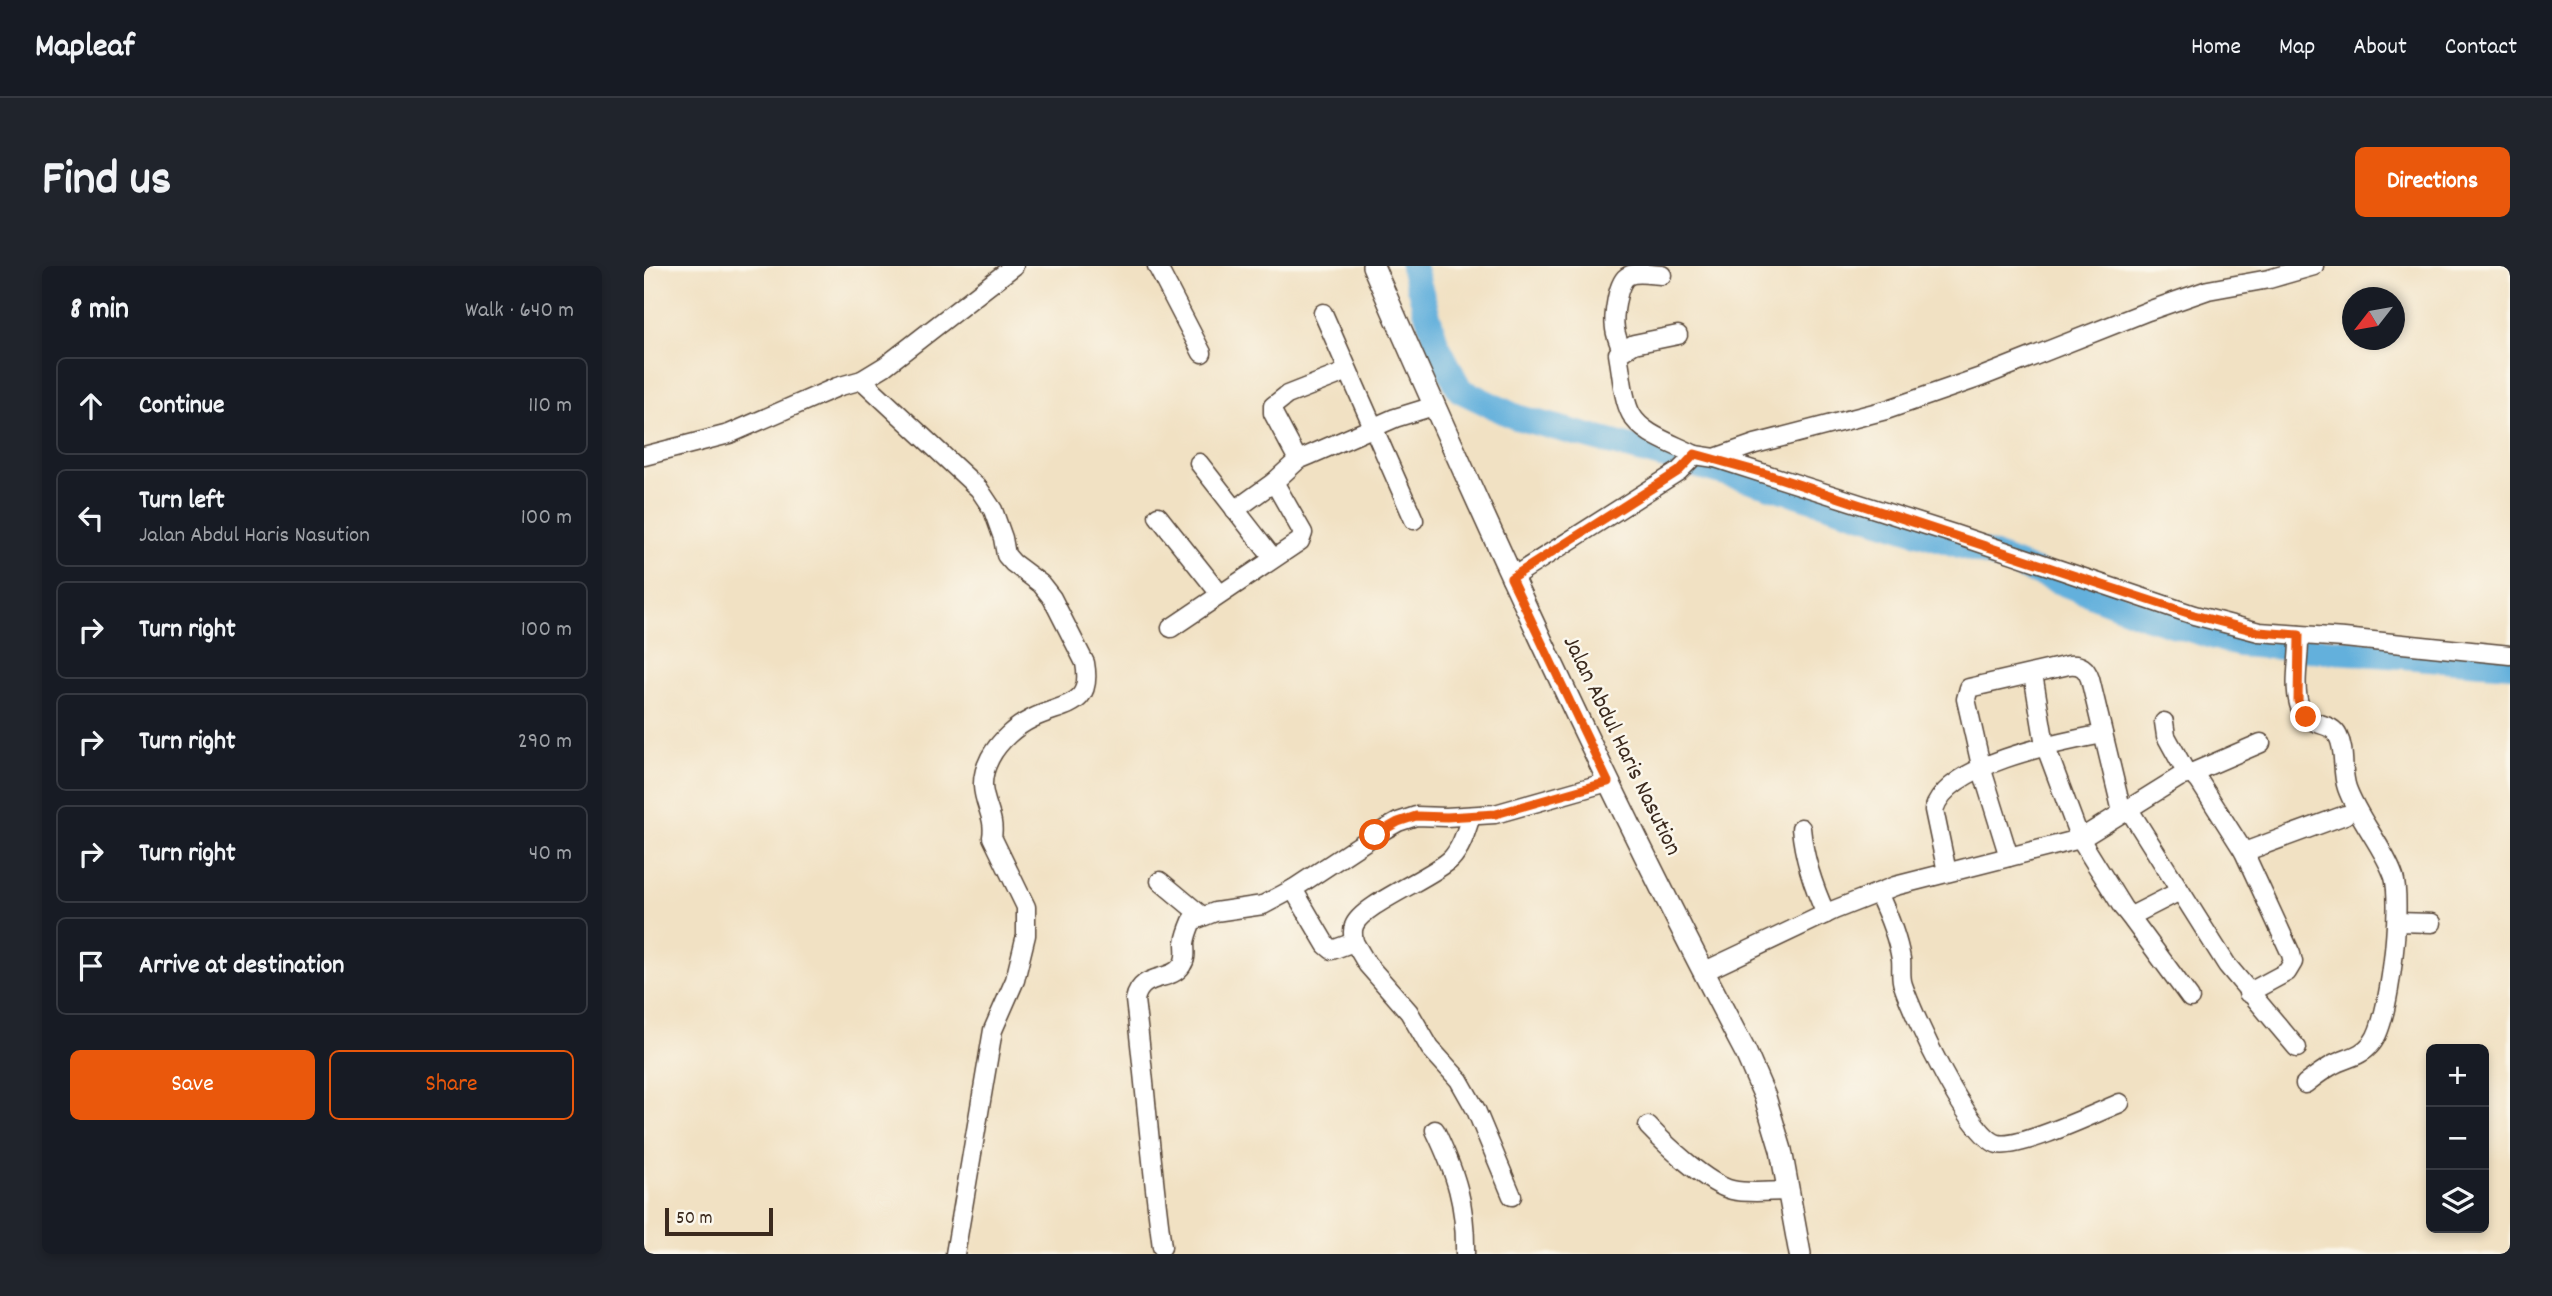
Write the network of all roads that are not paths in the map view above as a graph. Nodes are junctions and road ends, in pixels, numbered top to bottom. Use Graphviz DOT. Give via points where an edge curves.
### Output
graph roads {
  1 [pos="1014,266"];
  2 [pos="1157,266"];
  3 [pos="1373,266"];
  4 [pos="2314,266"];
  5 [pos="2268,273"];
  6 [pos="1662,275"];
  7 [pos="1323,313"];
  8 [pos="1678,335"];
  9 [pos="1622,350"];
  10 [pos="1202,353"];
  11 [pos="1348,371"];
  12 [pos="862,380"];
  13 [pos="1434,406"];
  14 [pos="1375,427"];
  15 [pos="644,456"];
  16 [pos="1715,458"];
  17 [pos="1298,460"];
  18 [pos="1688,461"];
  19 [pos="1199,463"];
  20 [pos="1274,482"];
  21 [pos="1235,510"];
  22 [pos="1158,516"];
  23 [pos="1414,520"];
  24 [pos="1273,558"];
  25 [pos="1511,578"];
  26 [pos="1220,594"];
  27 [pos="1171,628"];
  28 [pos="2299,646"];
  29 [pos="2510,655"];
  30 [pos="2033,674"];
  31 [pos="2164,722"];
  32 [pos="2103,734"];
  33 [pos="2261,743"];
  34 [pos="2045,746"];
  35 [pos="1982,770"];
  36 [pos="2188,774"];
  37 [pos="1608,782"];
  38 [pos="2125,810"];
  39 [pos="2345,815"];
  40 [pos="1471,816"];
  41 [pos="1801,828"];
  42 [pos="2080,839"];
  43 [pos="2244,852"];
  44 [pos="2009,857"];
  45 [pos="1947,872"];
  46 [pos="1160,881"];
  47 [pos="1293,889"];
  48 [pos="2180,891"];
  49 [pos="1878,893"];
  50 [pos="1826,914"];
  51 [pos="2129,915"];
  52 [pos="1202,916"];
  53 [pos="2397,922"];
  54 [pos="2432,923"];
  55 [pos="1354,942"];
  56 [pos="1703,972"];
  57 [pos="2248,993"];
  58 [pos="2190,998"];
  59 [pos="2297,1048"];
  60 [pos="2305,1084"];
  61 [pos="2120,1103"];
  62 [pos="1648,1126"];
  63 [pos="1435,1130"];
  64 [pos="1788,1191"];
  65 [pos="1511,1196"];
  66 [pos="1162,1247"];
  67 [pos="955,1254"];
  68 [pos="1465,1254"];
  69 [pos="1800,1254"];
  1 -- 12 [label="street"];
  2 -- 10 [label="street"];
  3 -- 13 [label="main road, Jalan Abdul Haris Nasution"];
  4 -- 5 [label="street"];
  5 -- 16 [label="street" via="2148,311 1886,410"];
  6 -- 9 [label="street" via="1629,275 1623,280 1614,325"];
  7 -- 11 [label="street"];
  8 -- 9 [label="street"];
  9 -- 18 [label="street" via="1618,354 1630,411"];
  11 -- 14 [label="street"];
  11 -- 17 [label="street" via="1287,395 1273,406"];
  12 -- 15 [label="street" via="729,433"];
  12 -- 67 [label="street" via="979,489 993,510 1006,555 1052,598 1087,674 1084,693 1071,705 1017,727 990,757 983,778 992,837 1026,907 1027,935 1015,980 993,1030"];
  13 -- 14 [label="street"];
  13 -- 25 [label="main road, Jalan Abdul Haris Nasution"];
  14 -- 17 [label="street"];
  14 -- 23 [label="street"];
  16 -- 18 [label="street"];
  16 -- 28 [label="street"];
  17 -- 20 [label="street"];
  18 -- 25 [label="street"];
  19 -- 21 [label="street"];
  20 -- 21 [label="street"];
  20 -- 24 [label="street" via="1303,533 1300,541"];
  21 -- 24 [label="street"];
  22 -- 26 [label="street"];
  24 -- 26 [label="street"];
  25 -- 37 [label="main road, Jalan Abdul Haris Nasution"];
  26 -- 27 [label="street"];
  28 -- 29 [label="street"];
  28 -- 53 [label="street" via="2300,707 2309,721 2338,735 2346,787 2394,878"];
  30 -- 32 [label="street" via="2069,665 2087,671"];
  30 -- 34 [label="street"];
  30 -- 35 [label="street" via="1969,688 1966,693"];
  31 -- 36 [label="street" via="2166,736"];
  32 -- 34 [label="street"];
  32 -- 38 [label="street"];
  33 -- 36 [label="street"];
  34 -- 35 [label="street"];
  34 -- 42 [label="street"];
  35 -- 44 [label="street"];
  35 -- 45 [label="street" via="1951,787 1934,810"];
  36 -- 38 [label="street"];
  36 -- 43 [label="street" via="2199,781"];
  37 -- 40 [label="street" via="1496,814"];
  37 -- 56 [label="main road, Jalan Abdul Haris Nasution"];
  38 -- 42 [label="street"];
  38 -- 48 [label="street"];
  39 -- 43 [label="street"];
  40 -- 47 [label="street" via="1416,816 1398,822"];
  40 -- 55 [label="street" via="1460,849 1449,861 1359,918 1353,928"];
  41 -- 50 [label="street" via="1803,853"];
  42 -- 44 [label="street"];
  42 -- 51 [label="street"];
  43 -- 57 [label="street" via="2293,962 2287,972"];
  44 -- 45 [label="street"];
  45 -- 49 [label="street"];
  46 -- 52 [label="street"];
  47 -- 52 [label="street" via="1263,905"];
  47 -- 55 [label="street" via="1326,945 1332,950"];
  48 -- 51 [label="street"];
  48 -- 57 [label="street"];
  49 -- 50 [label="street"];
  49 -- 61 [label="street" via="1895,936 1901,982 1922,1030 1964,1109 1986,1138 2007,1144"];
  50 -- 56 [label="street"];
  51 -- 58 [label="street"];
  52 -- 66 [label="street" via="1192,921 1183,965 1141,986 1135,1000"];
  53 -- 54 [label="street"];
  53 -- 60 [label="street" via="2387,1007 2376,1037 2363,1052 2334,1064"];
  55 -- 65 [label="street" via="1409,1012 1430,1048 1459,1080"];
  56 -- 64 [label="main road, Jalan Abdul Haris Nasution" via="1765,1097"];
  57 -- 59 [label="street"];
  62 -- 64 [label="street" via="1680,1156 1732,1190"];
  63 -- 68 [label="street" via="1456,1175 1465,1223"];
  64 -- 69 [label="main road, Jalan Abdul Haris Nasution"];
}
